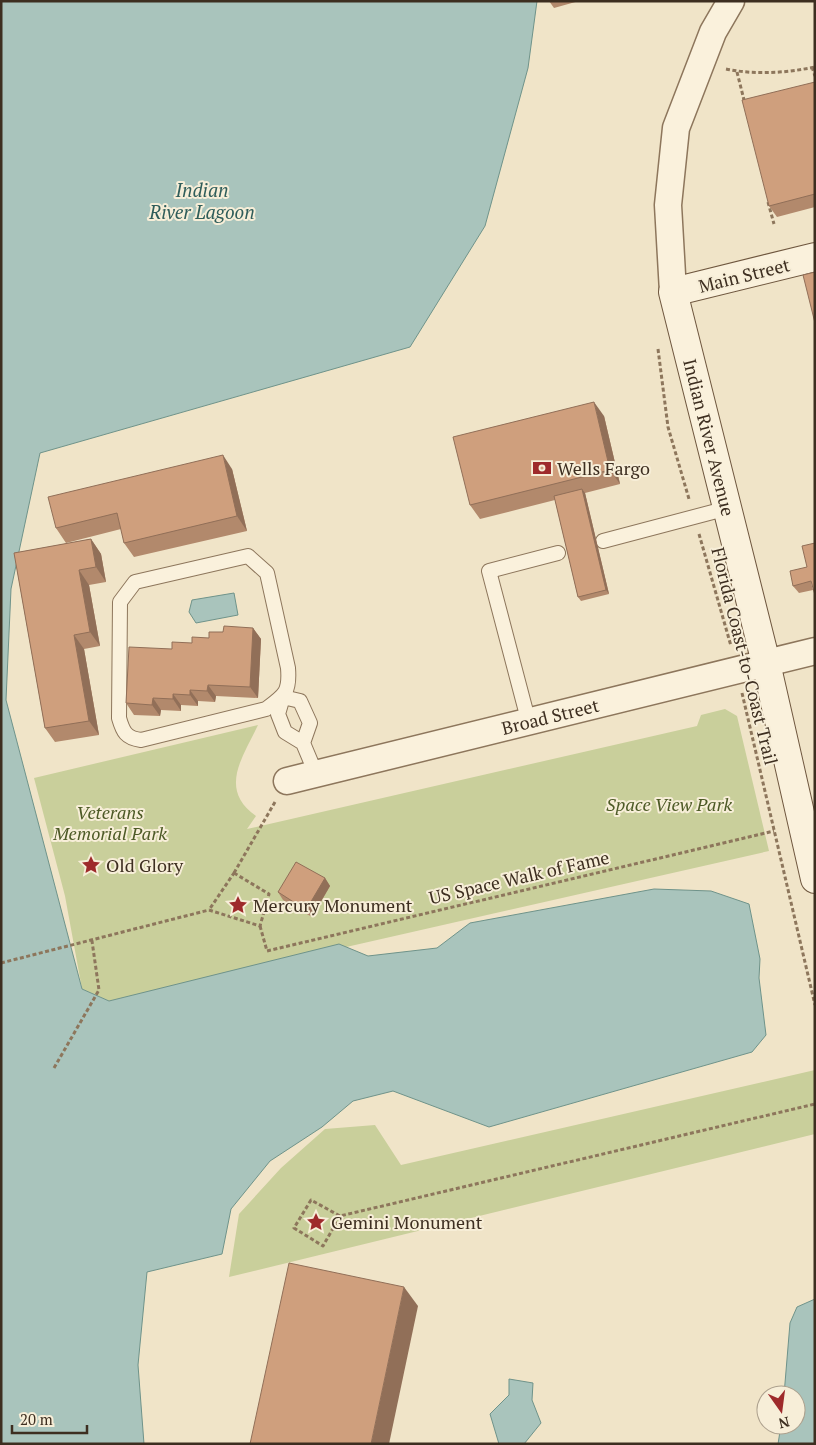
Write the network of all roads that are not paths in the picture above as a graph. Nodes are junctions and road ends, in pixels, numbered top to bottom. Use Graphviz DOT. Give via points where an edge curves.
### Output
graph roads {
  1 [pos="731,1"];
  2 [pos="815,257"];
  3 [pos="673,292"];
  4 [pos="728,508"];
  5 [pos="603,541"];
  6 [pos="558,553"];
  7 [pos="815,651"];
  8 [pos="766,663"];
  9 [pos="283,696"];
  10 [pos="529,723"];
  11 [pos="303,743"];
  12 [pos="316,774"];
  13 [pos="287,781"];
  14 [pos="815,879"];
  1 -- 3 [label="street, Indian River Avenue" via="713,32 676,128 668,205"];
  2 -- 3 [label="street, Main Street"];
  3 -- 4 [label="street, Indian River Avenue"];
  4 -- 5 [label="lane"];
  4 -- 8 [label="street, Indian River Avenue"];
  6 -- 10 [label="lane" via="489,571"];
  7 -- 8 [label="street, Broad Street"];
  8 -- 10 [label="street, Broad Street"];
  8 -- 14 [label="street, Indian River Avenue"];
  9 -- 9 [label="lane" via="289,684 288,668 267,573 248,556 135,582 120,602 119,718 122,731 130,738 141,740 266,709"];
  9 -- 11 [label="lane" via="278,714 285,732"];
  9 -- 11 [label="lane" via="300,701 310,723"];
  10 -- 12 [label="street, Broad Street"];
  11 -- 12 [label="lane"];
  12 -- 13 [label="street, Broad Street"];
}
